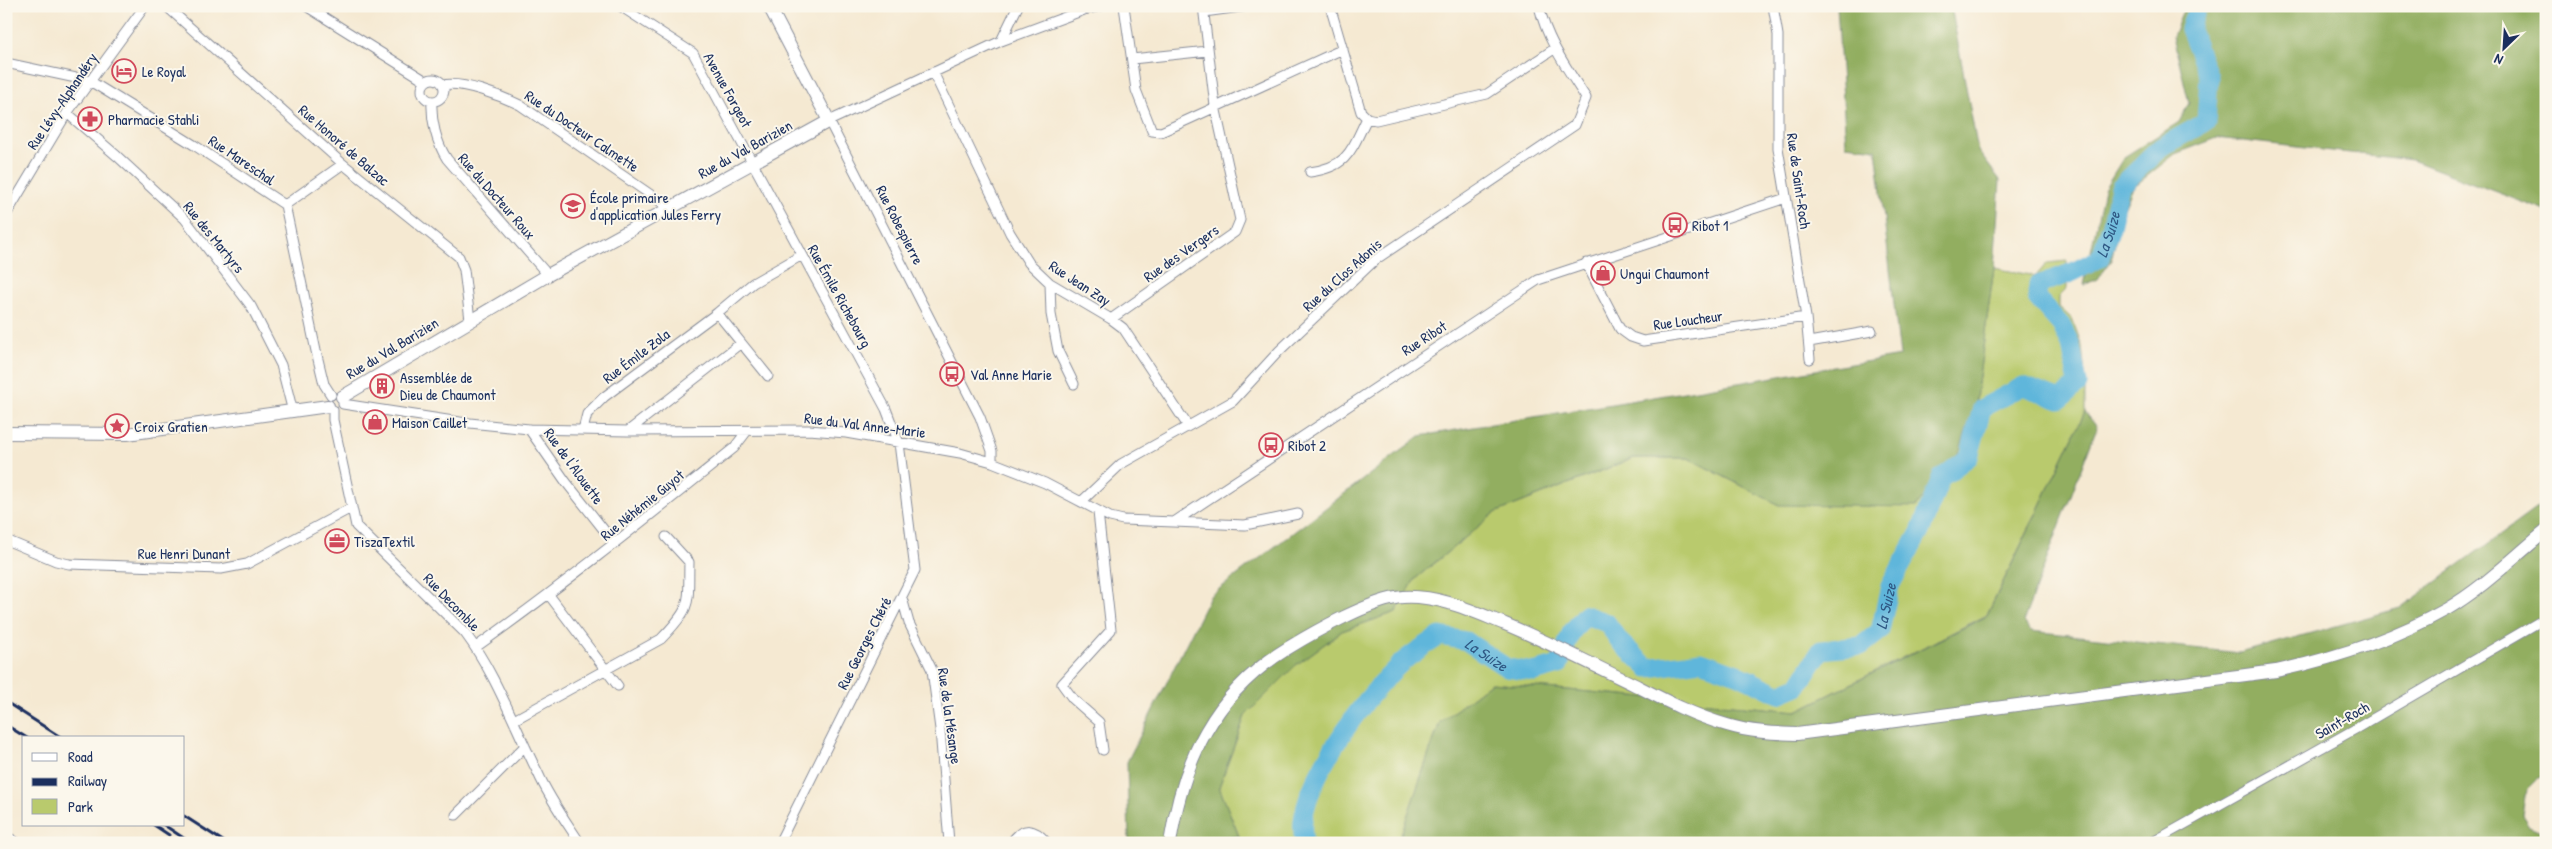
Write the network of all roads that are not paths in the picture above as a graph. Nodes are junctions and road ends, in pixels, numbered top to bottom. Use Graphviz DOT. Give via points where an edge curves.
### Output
graph roads {
  1 [pos="145,6"];
  2 [pos="166,6"];
  3 [pos="306,6"];
  4 [pos="620,6"];
  5 [pos="769,6"];
  6 [pos="1018,6"];
  7 [pos="1101,6"];
  8 [pos="1124,6"];
  9 [pos="1248,6"];
  10 [pos="1330,6"];
  11 [pos="1539,6"];
  12 [pos="1772,6"];
  13 [pos="1203,9"];
  14 [pos="1001,41"];
  15 [pos="1554,48"];
  16 [pos="1342,49"];
  17 [pos="1208,51"];
  18 [pos="1132,59"];
  19 [pos="6,63"];
  20 [pos="933,72"];
  21 [pos="90,80"];
  22 [pos="426,81"];
  23 [pos="443,85"];
  24 [pos="432,101"];
  25 [pos="1215,106"];
  26 [pos="67,113"];
  27 [pos="1367,118"];
  28 [pos="829,121"];
  29 [pos="753,163"];
  30 [pos="343,164"];
  31 [pos="1310,172"];
  32 [pos="1786,198"];
  33 [pos="284,205"];
  34 [pos="670,208"];
  35 [pos="6,215"];
  36 [pos="802,255"];
  37 [pos="1586,263"];
  38 [pos="548,274"];
  39 [pos="1050,283"];
  40 [pos="718,313"];
  41 [pos="1806,317"];
  42 [pos="1111,319"];
  43 [pos="470,320"];
  44 [pos="1872,331"];
  45 [pos="742,342"];
  46 [pos="1808,342"];
  47 [pos="1810,359"];
  48 [pos="768,376"];
  49 [pos="1074,384"];
  50 [pos="336,402"];
  51 [pos="293,412"];
  52 [pos="1188,426"];
  53 [pos="529,429"];
  54 [pos="583,430"];
  55 [pos="628,431"];
  56 [pos="747,431"];
  57 [pos="6,433"];
  58 [pos="899,443"];
  59 [pos="992,462"];
  60 [pos="1081,502"];
  61 [pos="351,508"];
  62 [pos="1098,512"];
  63 [pos="1298,514"];
  64 [pos="1174,522"];
  65 [pos="2546,531"];
  66 [pos="666,537"];
  67 [pos="6,540"];
  68 [pos="615,544"];
  69 [pos="549,595"];
  70 [pos="902,598"];
  71 [pos="2546,618"];
  72 [pos="476,647"];
  73 [pos="606,669"];
  74 [pos="618,686"];
  75 [pos="514,720"];
  76 [pos="525,746"];
  77 [pos="1103,750"];
  78 [pos="456,815"];
  79 [pos="6,838"];
  80 [pos="12,843"];
  81 [pos="580,843"];
  82 [pos="779,843"];
  83 [pos="950,843"];
  84 [pos="1013,843"];
  85 [pos="1045,843"];
  86 [pos="1170,843"];
  87 [pos="2150,843"];
  1 -- 21 [label="street, Rue Lévy-Alphandéry"];
  2 -- 30 [label="street, Rue Honoré de Balzac"];
  3 -- 22 [label="street"];
  4 -- 29 [label="street, Avenue Forgeot" via="693,53"];
  5 -- 28 [label="main road, Rue Robespierre"];
  6 -- 14 [label="street"];
  7 -- 14 [label="street, Rue du Val Barizien"];
  8 -- 18 [label="street"];
  9 -- 13 [label="street, Rue des Vergers"];
  10 -- 16 [label="street"];
  11 -- 15 [label="street, Rue du Clos Adonis" via="1543,25"];
  12 -- 32 [label="street, Rue de Saint-Roch" via="1778,35 1778,148"];
  13 -- 17 [label="street, Rue des Vergers"];
  14 -- 20 [label="street, Rue du Val Barizien"];
  15 -- 27 [label="street" via="1487,94 1376,120"];
  15 -- 52 [label="street, Rue du Clos Adonis" via="1586,98 1575,125 1375,260 1279,351 1233,401"];
  16 -- 25 [label="street"];
  16 -- 27 [label="street" via="1361,112"];
  17 -- 18 [label="street"];
  17 -- 25 [label="street, Rue des Vergers"];
  18 -- 25 [label="street" via="1136,90 1152,131 1161,132"];
  19 -- 21 [label="street, Rue Mareschal"];
  20 -- 28 [label="street, Rue du Val Barizien"];
  20 -- 39 [label="street, Rue Jean Zay" via="1010,233 1029,263"];
  21 -- 26 [label="street, Rue Lévy-Alphandéry"];
  21 -- 33 [label="street, Rue Mareschal"];
  22 -- 23 [label="street" via="436,79"];
  22 -- 24 [label="street" via="422,90"];
  23 -- 24 [label="street" via="443,94"];
  23 -- 34 [label="street, Rue du Docteur Calmette" via="451,83 520,105"];
  24 -- 38 [label="street, Rue du Docteur Roux" via="432,118 442,152"];
  25 -- 42 [label="street, Rue des Vergers" via="1240,220 1235,232"];
  26 -- 35 [label="street, Rue Lévy-Alphandéry"];
  26 -- 51 [label="street, Rue des Martyrs" via="184,219 251,306 281,365"];
  27 -- 31 [label="street" via="1343,162 1328,170"];
  28 -- 29 [label="main road, Rue du Val Barizien"];
  28 -- 59 [label="street, Rue Robespierre" via="980,417 992,451"];
  29 -- 34 [label="main road, Rue du Val Barizien"];
  29 -- 36 [label="street, Rue Émile Richebourg"];
  30 -- 33 [label="street"];
  30 -- 43 [label="street, Rue Honoré de Balzac" via="459,257 464,270"];
  32 -- 37 [label="street, Rue Ribot"];
  32 -- 41 [label="street, Rue de Saint-Roch"];
  33 -- 50 [label="street" via="324,384"];
  34 -- 38 [label="main road, Rue du Val Barizien"];
  36 -- 40 [label="street, Rue Émile Zola" via="753,283"];
  36 -- 58 [label="street, Rue Émile Richebourg" via="886,409"];
  37 -- 41 [label="street, Rue Loucheur" via="1620,329 1643,341"];
  37 -- 64 [label="street, Rue Ribot" via="1538,280"];
  38 -- 43 [label="main road, Rue du Val Barizien"];
  39 -- 42 [label="street, Rue Jean Zay"];
  39 -- 49 [label="street" via="1051,314 1058,351"];
  40 -- 45 [label="street"];
  40 -- 54 [label="street, Rue Émile Zola" via="604,397 587,414"];
  41 -- 46 [label="street, Rue de Saint-Roch"];
  42 -- 52 [label="street, Rue Jean Zay" via="1135,344"];
  43 -- 50 [label="main road, Rue du Val Barizien"];
  44 -- 46 [label="street"];
  45 -- 48 [label="street"];
  45 -- 55 [label="street"];
  46 -- 47 [label="street, Rue de Saint-Roch"];
  50 -- 51 [label="main road, Rue du Val Barizien"];
  50 -- 53 [label="street, Rue du Val Anne-Marie" via="460,422"];
  50 -- 61 [label="street, Rue Decomble" via="332,415"];
  51 -- 57 [label="main road, Rue du Val Barizien" via="127,434"];
  52 -- 60 [label="street, Rue du Clos Adonis" via="1121,464"];
  53 -- 54 [label="street, Rue du Val Anne-Marie"];
  53 -- 68 [label="street, Rue de l'Alouette"];
  54 -- 55 [label="street, Rue du Val Anne-Marie"];
  55 -- 56 [label="street, Rue du Val Anne-Marie"];
  56 -- 58 [label="street, Rue du Val Anne-Marie" via="809,430"];
  56 -- 68 [label="street, Rue Néhémie Guyot" via="734,448"];
  58 -- 59 [label="street, Rue du Val Anne-Marie"];
  58 -- 70 [label="street, Rue Georges Chéré" via="915,570"];
  59 -- 60 [label="street, Rue du Val Anne-Marie"];
  60 -- 62 [label="street, Rue du Val Anne-Marie"];
  61 -- 67 [label="street, Rue Henri Dunant" via="247,564 221,569 69,564"];
  61 -- 72 [label="street, Rue Decomble" via="356,526 466,633"];
  62 -- 64 [label="street" via="1123,520"];
  62 -- 77 [label="street" via="1111,630 1062,684 1073,699 1099,722"];
  63 -- 64 [label="street" via="1245,525"];
  65 -- 86 [label="main road" via="2483,584 2448,608 2395,636 2310,663 1797,734 1760,732 1727,725 1687,711 1564,651 1457,604 1401,597 1324,627 1267,661 1228,696 1206,728 1182,783"];
  66 -- 73 [label="street" via="689,562 688,607 661,639"];
  68 -- 69 [label="street, Rue Néhémie Guyot"];
  69 -- 72 [label="street, Rue Néhémie Guyot"];
  69 -- 73 [label="street"];
  70 -- 82 [label="street, Rue Georges Chéré"];
  70 -- 83 [label="street, Rue de la Mésange" via="909,622 932,670"];
  71 -- 87 [label="street, Saint-Roch"];
  72 -- 75 [label="street, Rue Decomble"];
  73 -- 74 [label="street"];
  73 -- 75 [label="street"];
  75 -- 76 [label="street, Rue Decomble"];
  76 -- 78 [label="street"];
  76 -- 81 [label="street, Rue Decomble" via="547,791"];
  79 -- 80 [label="main road"];
  84 -- 85 [label="main road" via="1028,831"];
}
